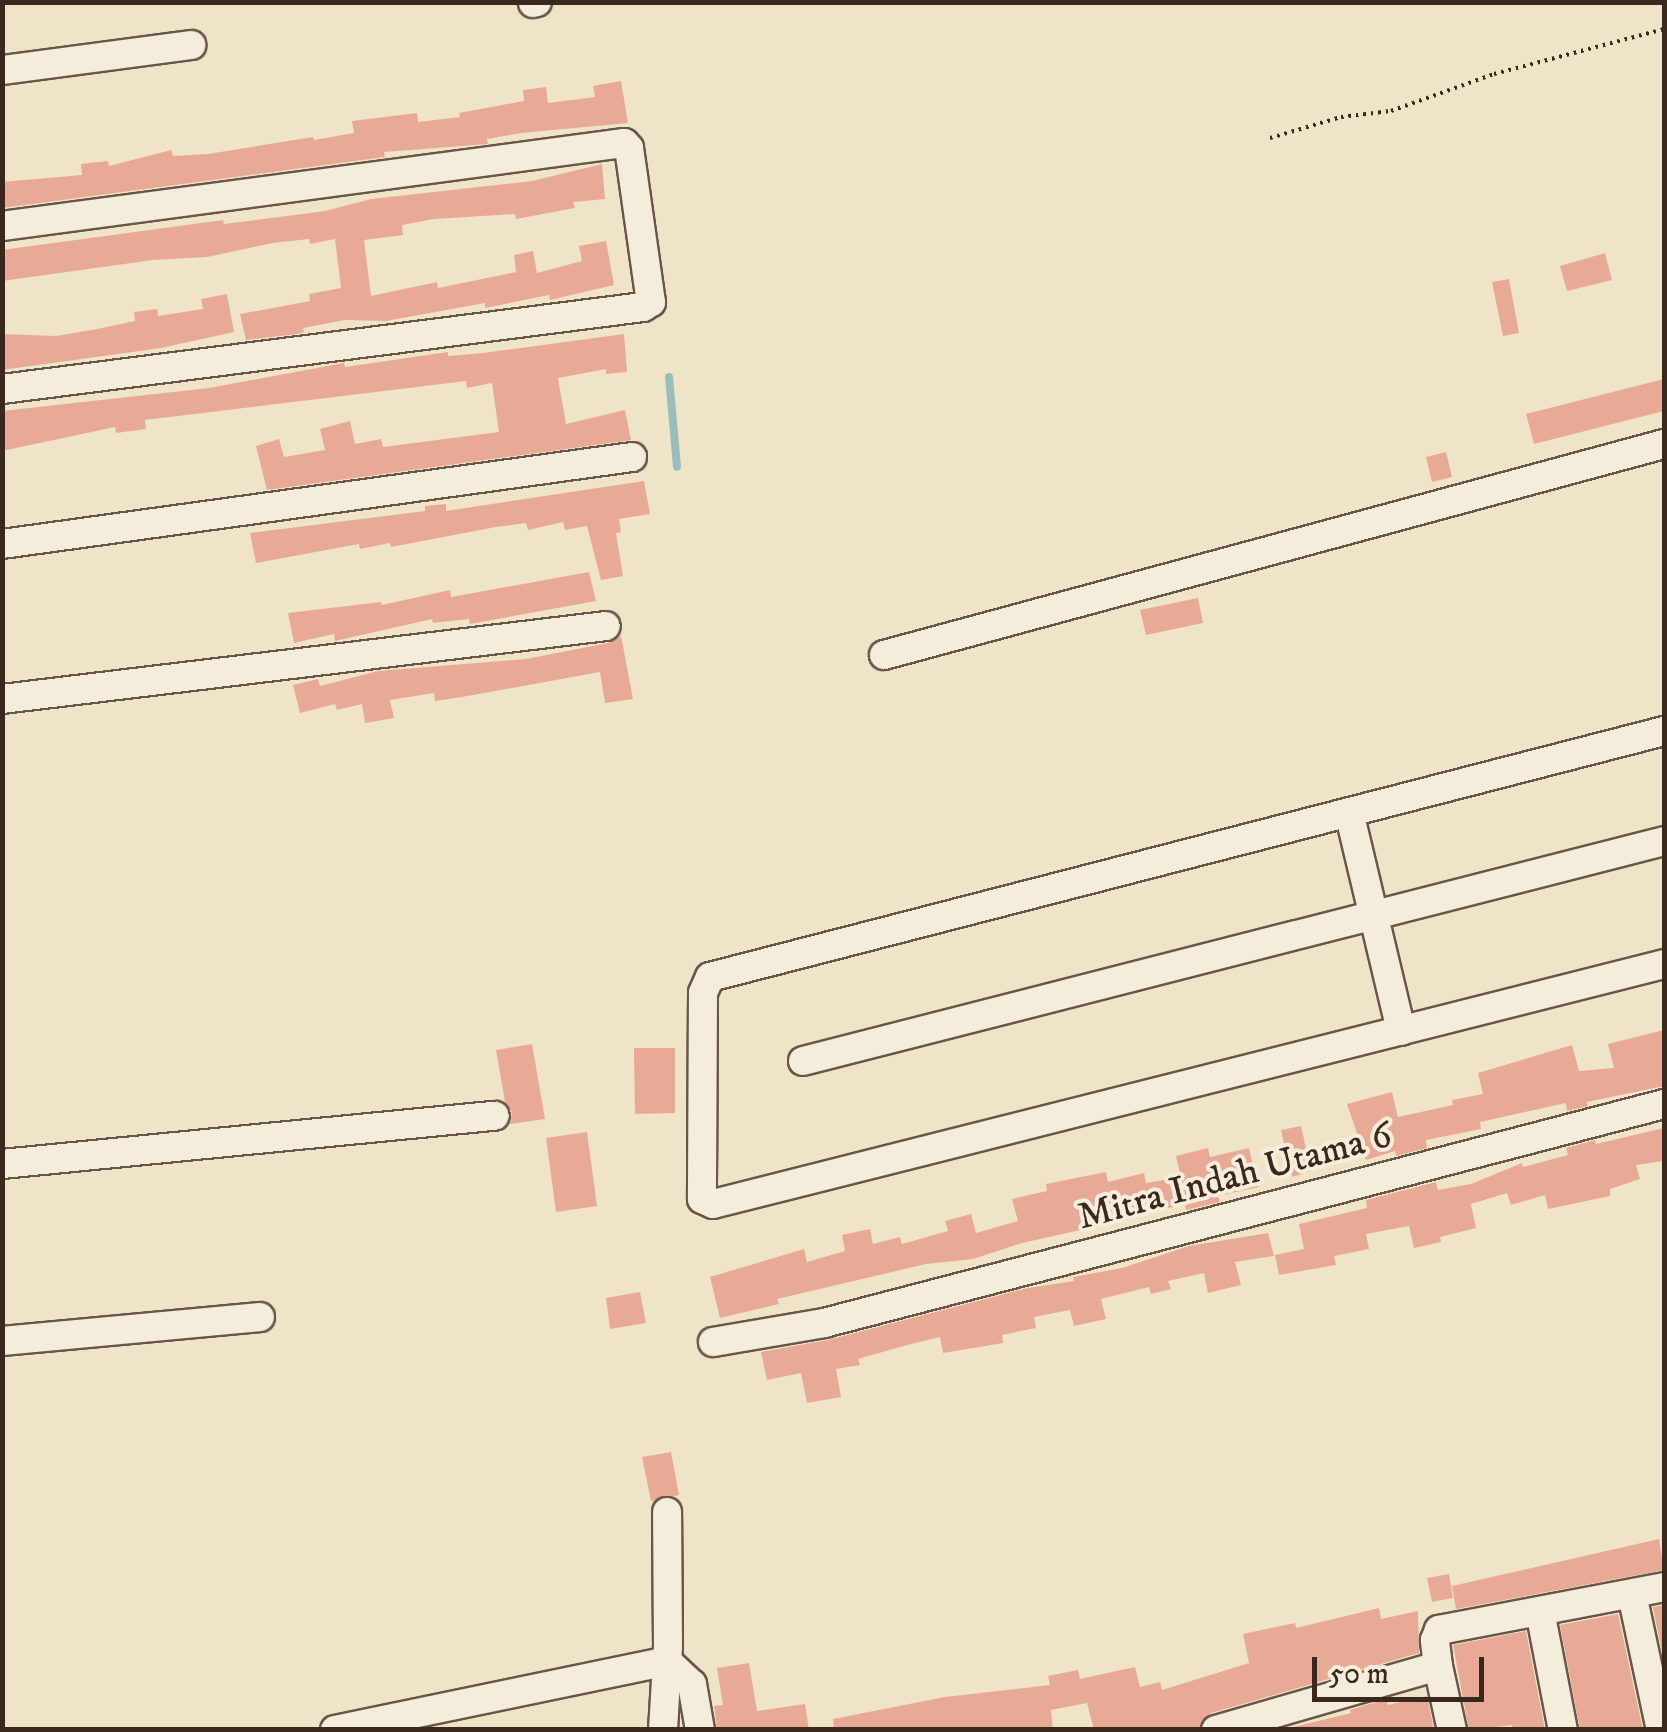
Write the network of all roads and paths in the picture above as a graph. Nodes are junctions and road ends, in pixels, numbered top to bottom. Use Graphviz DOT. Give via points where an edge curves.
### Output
graph roads {
  1 [pos="1664,28"];
  2 [pos="191,45"];
  3 [pos="2,70"];
  4 [pos="1270,138"];
  5 [pos="2,226"];
  6 [pos="2,390"];
  7 [pos="1664,444"];
  8 [pos="632,457"];
  9 [pos="2,544"];
  10 [pos="606,626"];
  11 [pos="884,655"];
  12 [pos="2,699"];
  13 [pos="1664,731"];
  14 [pos="1349,812"];
  15 [pos="1664,841"];
  16 [pos="1372,916"];
  17 [pos="1664,964"];
  18 [pos="1401,1031"];
  19 [pos="803,1061"];
  20 [pos="1664,1104"];
  21 [pos="494,1116"];
  22 [pos="2,1164"];
  23 [pos="260,1317"];
  24 [pos="2,1342"];
  25 [pos="713,1342"];
  26 [pos="667,1512"];
  27 [pos="1664,1587"];
  28 [pos="1632,1594"];
  29 [pos="1540,1611"];
  30 [pos="1438,1666"];
  31 [pos="678,1670"];
  32 [pos="335,1730"];
  33 [pos="663,1730"];
  34 [pos="700,1730"];
  35 [pos="1216,1730"];
  36 [pos="1452,1730"];
  37 [pos="1562,1730"];
  38 [pos="1661,1730"];
  1 -- 4 [label="path" via="1494,74 1390,111 1340,116"];
  2 -- 3 [label="street"];
  5 -- 6 [label="street" via="624,143 650,302"];
  7 -- 11 [label="street"];
  8 -- 9 [label="street"];
  10 -- 12 [label="street"];
  13 -- 14 [label="street"];
  14 -- 16 [label="street"];
  14 -- 18 [label="street" via="710,977 702,994 702,1198 713,1204"];
  15 -- 16 [label="street"];
  16 -- 18 [label="street"];
  16 -- 19 [label="street"];
  17 -- 18 [label="street"];
  20 -- 25 [label="street, Mitra Indah Utama 6" via="824,1322"];
  21 -- 22 [label="street"];
  23 -- 24 [label="street"];
  26 -- 31 [label="street"];
  27 -- 28 [label="street"];
  28 -- 29 [label="street"];
  28 -- 38 [label="street"];
  29 -- 30 [label="street" via="1440,1630"];
  29 -- 37 [label="street"];
  30 -- 35 [label="street"];
  30 -- 36 [label="street"];
  31 -- 32 [label="street"];
  31 -- 33 [label="street"];
  31 -- 34 [label="street"];
}
